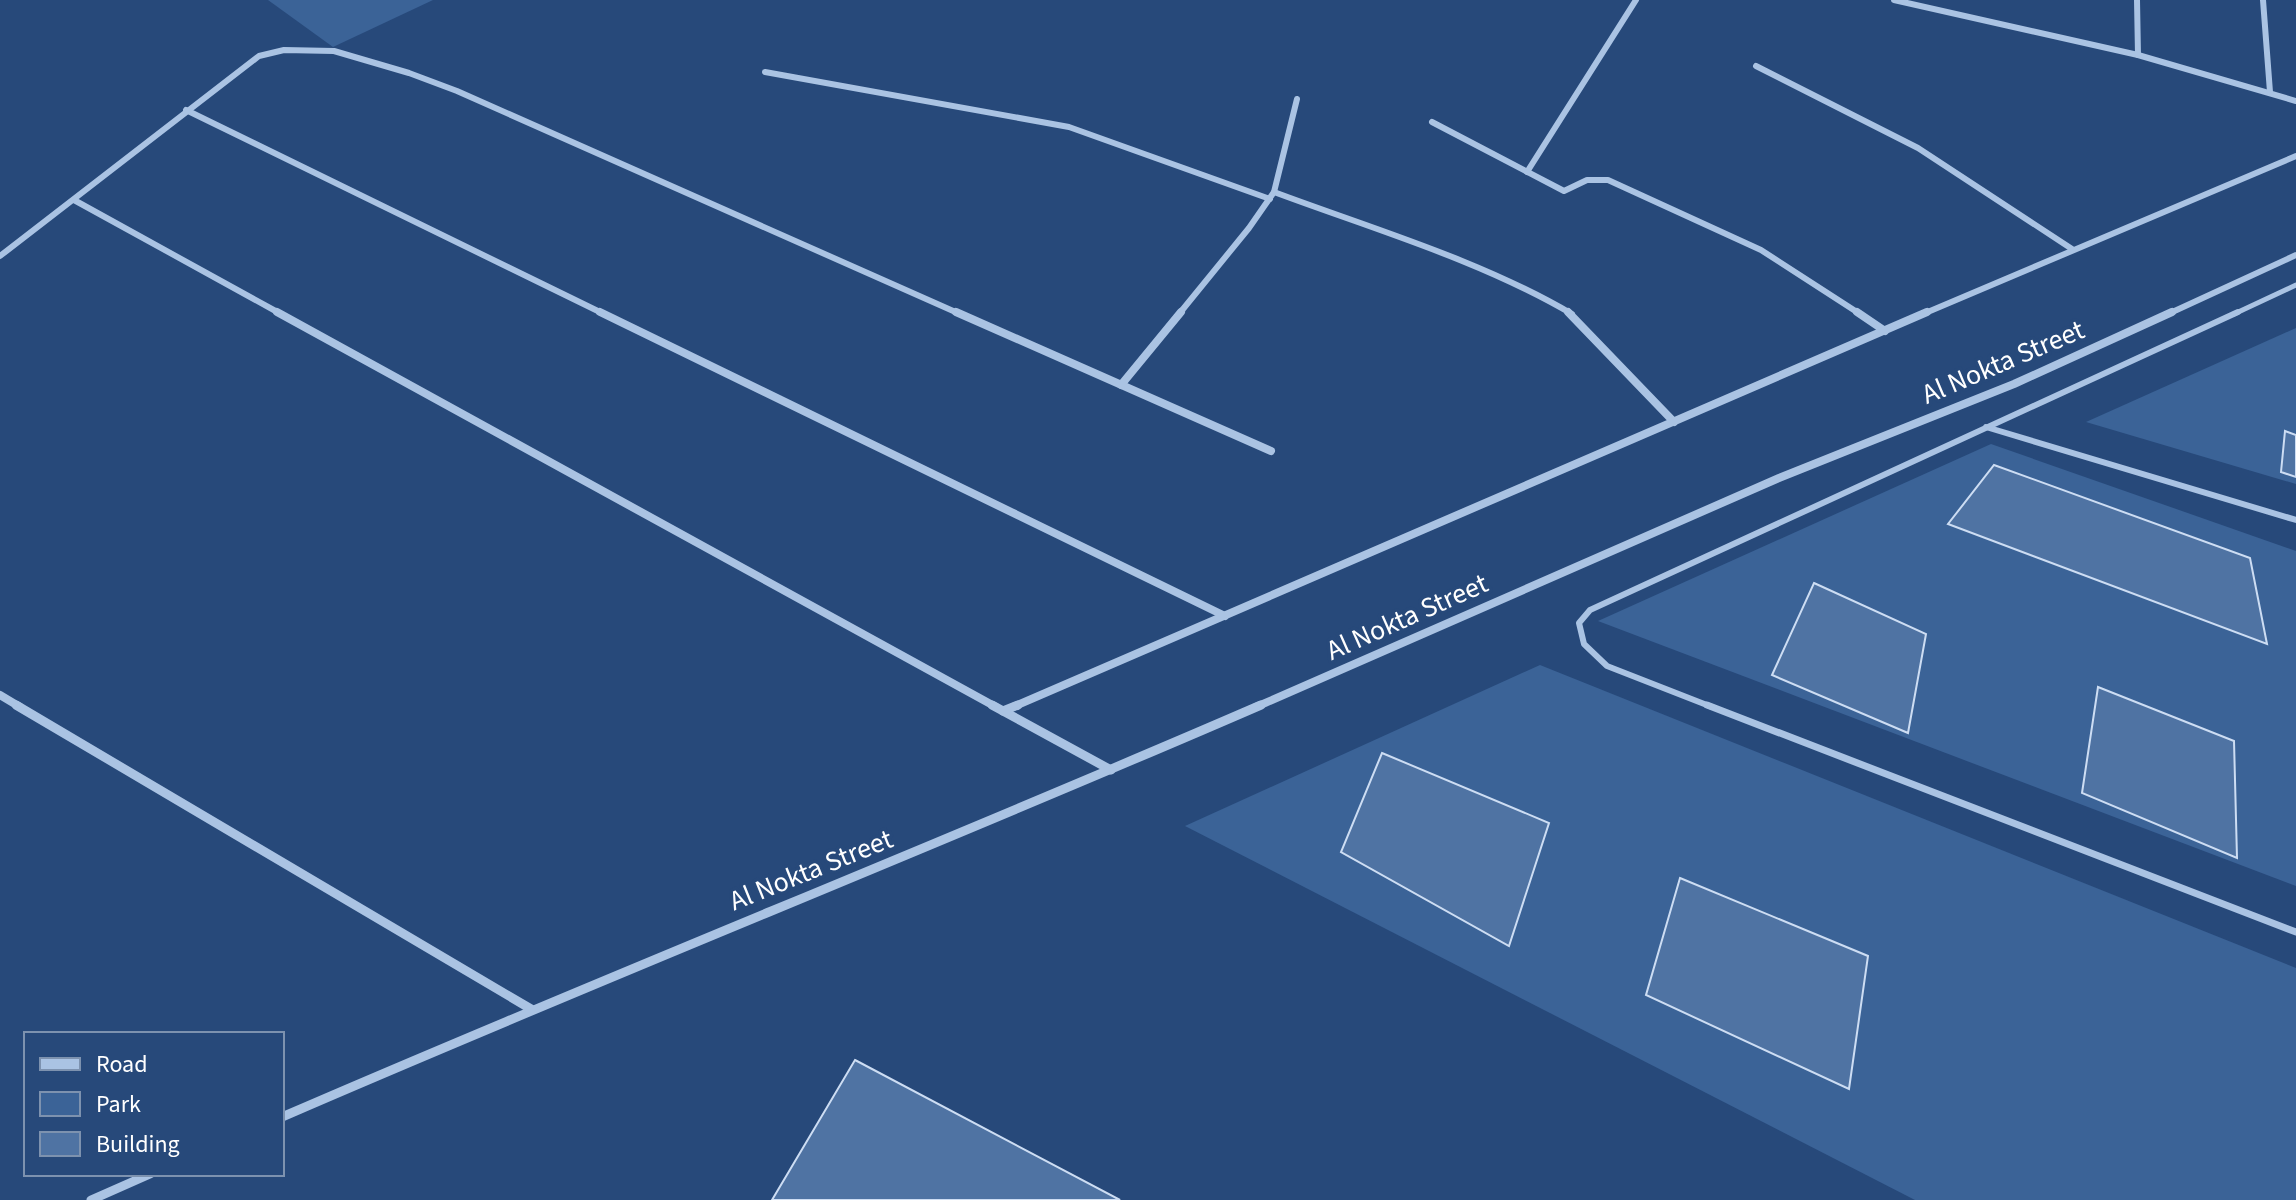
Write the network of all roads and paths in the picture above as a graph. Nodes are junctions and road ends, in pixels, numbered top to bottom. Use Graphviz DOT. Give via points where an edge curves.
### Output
graph roads {
  1 [pos="1636,0"];
  2 [pos="1894,0"];
  3 [pos="2137,0"];
  4 [pos="2263,0"];
  5 [pos="2138,55"];
  6 [pos="1756,66"];
  7 [pos="765,72"];
  8 [pos="2270,92"];
  9 [pos="1297,99"];
  10 [pos="2296,101"];
  11 [pos="186,110"];
  12 [pos="1432,122"];
  13 [pos="2296,156"];
  14 [pos="1527,172"];
  15 [pos="1272,195"];
  16 [pos="74,200"];
  17 [pos="2072,249"];
  18 [pos="2296,255"];
  19 [pos="0,256"];
  20 [pos="2296,285"];
  21 [pos="1885,331"];
  22 [pos="1121,385"];
  23 [pos="1674,422"];
  24 [pos="1986,427"];
  25 [pos="1271,451"];
  26 [pos="2296,520"];
  27 [pos="1225,616"];
  28 [pos="0,695"];
  29 [pos="1003,711"];
  30 [pos="1111,770"];
  31 [pos="2296,932"];
  32 [pos="531,1009"];
  33 [pos="284,1116"];
  34 [pos="145,1176"];
  35 [pos="91,1200"];
  1 -- 14 [label="street"];
  2 -- 5 [label="street"];
  3 -- 5 [label="street"];
  4 -- 8 [label="street"];
  5 -- 8 [label="street"];
  6 -- 17 [label="street" via="1918,148"];
  7 -- 15 [label="street" via="1069,127"];
  8 -- 10 [label="street"];
  9 -- 15 [label="street"];
  11 -- 16 [label="street"];
  11 -- 22 [label="street" via="259,56 292,48 336,50 457,91"];
  11 -- 27 [label="street"];
  12 -- 14 [label="street"];
  13 -- 17 [label="street"];
  14 -- 21 [label="street" via="1564,191 1587,180 1608,180 1712,225 1798,271"];
  15 -- 22 [label="street"];
  15 -- 23 [label="street" via="1440,254 1571,313"];
  16 -- 19 [label="street"];
  16 -- 29 [label="street"];
  17 -- 21 [label="street"];
  18 -- 30 [label="street, Al Nokta Street" via="2014,384 1779,478"];
  20 -- 24 [label="lane"];
  21 -- 23 [label="street"];
  22 -- 25 [label="street"];
  23 -- 27 [label="street"];
  24 -- 26 [label="lane"];
  24 -- 31 [label="lane" via="1590,610 1579,623 1584,644 1607,666"];
  27 -- 29 [label="street"];
  28 -- 32 [label="street"];
  29 -- 30 [label="street"];
  30 -- 32 [label="street, Al Nokta Street"];
  32 -- 33 [label="street, Al Nokta Street"];
  34 -- 35 [label="street"];
}
